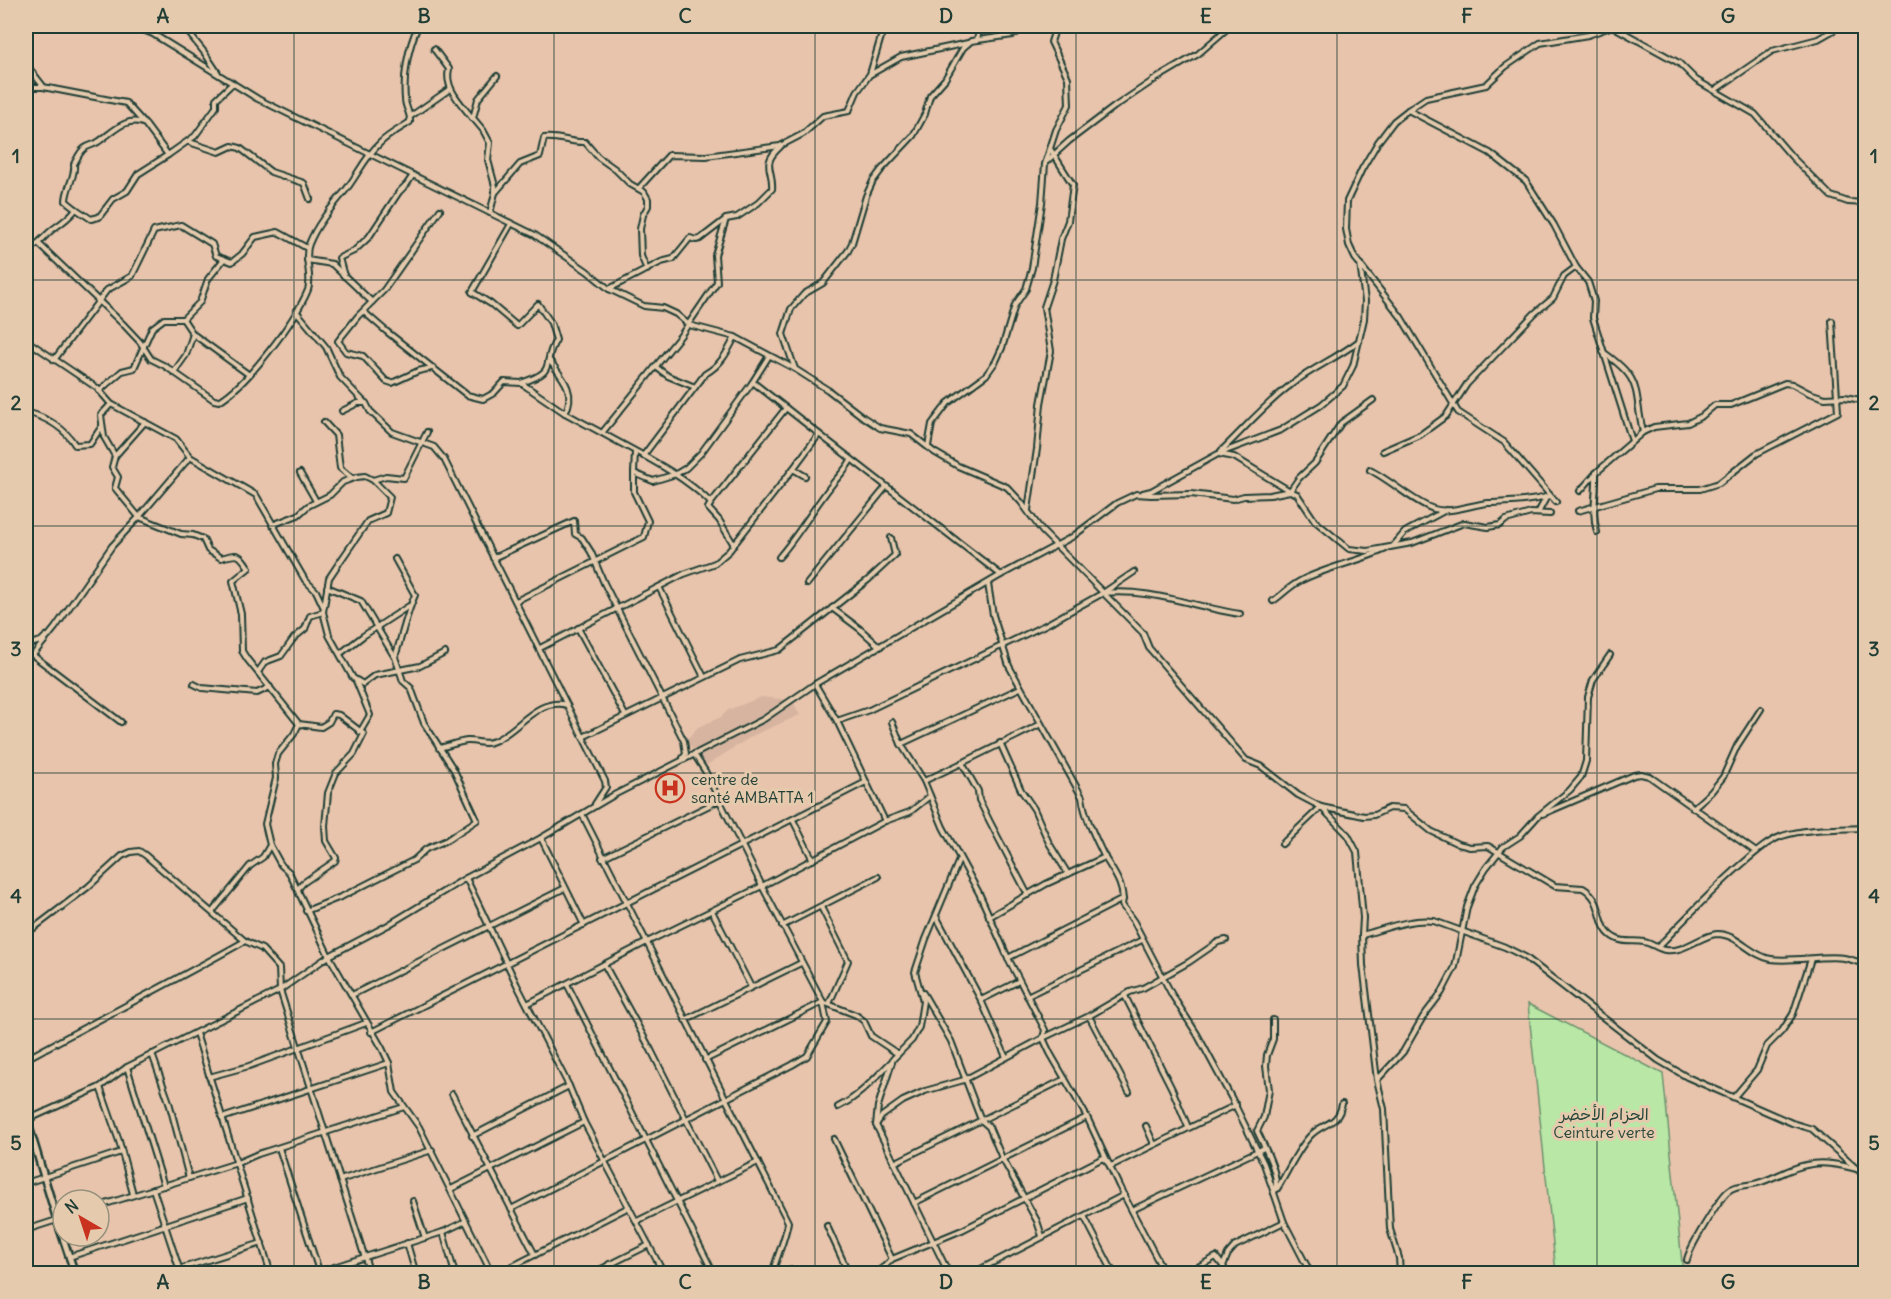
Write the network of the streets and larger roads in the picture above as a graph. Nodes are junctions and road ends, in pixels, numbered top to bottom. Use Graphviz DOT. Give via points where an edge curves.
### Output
graph roads {
  1 [pos="133,26"];
  2 [pos="183,26"];
  3 [pos="418,26"];
  4 [pos="881,26"];
  5 [pos="980,26"];
  6 [pos="1028,26"];
  7 [pos="1056,26"];
  8 [pos="1229,26"];
  9 [pos="1247,26"];
  10 [pos="1612,26"];
  11 [pos="1841,26"];
  12 [pos="977,40"];
  13 [pos="968,43"];
  14 [pos="434,50"];
  15 [pos="26,69"];
  16 [pos="870,74"];
  17 [pos="219,75"];
  18 [pos="497,76"];
  19 [pos="234,83"];
  20 [pos="26,87"];
  21 [pos="43,87"];
  22 [pos="450,89"];
  23 [pos="1715,90"];
  24 [pos="1408,110"];
  25 [pos="411,116"];
  26 [pos="472,118"];
  27 [pos="145,124"];
  28 [pos="189,142"];
  29 [pos="780,146"];
  30 [pos="1051,150"];
  31 [pos="370,154"];
  32 [pos="168,155"];
  33 [pos="1054,155"];
  34 [pos="1045,164"];
  35 [pos="413,175"];
  36 [pos="639,188"];
  37 [pos="495,193"];
  38 [pos="310,199"];
  39 [pos="1866,203"];
  40 [pos="75,209"];
  41 [pos="440,210"];
  42 [pos="490,213"];
  43 [pos="726,219"];
  44 [pos="511,224"];
  45 [pos="39,244"];
  46 [pos="307,248"];
  47 [pos="26,251"];
  48 [pos="224,259"];
  49 [pos="307,260"];
  50 [pos="1360,264"];
  51 [pos="1576,267"];
  52 [pos="647,270"];
  53 [pos="344,276"];
  54 [pos="609,289"];
  55 [pos="99,302"];
  56 [pos="372,302"];
  57 [pos="297,311"];
  58 [pos="364,312"];
  59 [pos="183,319"];
  60 [pos="1832,321"];
  61 [pos="689,325"];
  62 [pos="193,334"];
  63 [pos="735,337"];
  64 [pos="26,340"];
  65 [pos="1360,340"];
  66 [pos="144,348"];
  67 [pos="1603,352"];
  68 [pos="769,356"];
  69 [pos="549,359"];
  70 [pos="54,360"];
  71 [pos="656,367"];
  72 [pos="432,368"];
  73 [pos="795,369"];
  74 [pos="174,372"];
  75 [pos="249,374"];
  76 [pos="521,383"];
  77 [pos="752,383"];
  78 [pos="695,387"];
  79 [pos="99,391"];
  80 [pos="1836,397"];
  81 [pos="1373,400"];
  82 [pos="1866,401"];
  83 [pos="366,403"];
  84 [pos="111,404"];
  85 [pos="1454,405"];
  86 [pos="786,408"];
  87 [pos="342,411"];
  88 [pos="26,412"];
  89 [pos="565,413"];
  90 [pos="145,422"];
  91 [pos="324,422"];
  92 [pos="102,426"];
  93 [pos="428,432"];
  94 [pos="1643,432"];
  95 [pos="602,433"];
  96 [pos="819,434"];
  97 [pos="1632,441"];
  98 [pos="422,444"];
  99 [pos="928,446"];
  100 [pos="1383,451"];
  101 [pos="635,452"];
  102 [pos="1218,454"];
  103 [pos="114,456"];
  104 [pos="644,456"];
  105 [pos="190,457"];
  106 [pos="851,460"];
  107 [pos="793,469"];
  108 [pos="1370,470"];
  109 [pos="300,473"];
  110 [pos="634,473"];
  111 [pos="1596,473"];
  112 [pos="676,474"];
  113 [pos="805,476"];
  114 [pos="351,478"];
  115 [pos="373,480"];
  116 [pos="886,487"];
  117 [pos="1290,491"];
  118 [pos="1580,491"];
  119 [pos="1136,494"];
  120 [pos="1548,496"];
  121 [pos="316,501"];
  122 [pos="1556,502"];
  123 [pos="711,503"];
  124 [pos="1595,505"];
  125 [pos="1446,510"];
  126 [pos="1028,511"];
  127 [pos="1578,511"];
  128 [pos="1539,513"];
  129 [pos="1550,514"];
  130 [pos="139,517"];
  131 [pos="272,525"];
  132 [pos="1597,532"];
  133 [pos="891,538"];
  134 [pos="1058,544"];
  135 [pos="734,545"];
  136 [pos="1392,547"];
  137 [pos="778,557"];
  138 [pos="493,558"];
  139 [pos="395,559"];
  140 [pos="595,562"];
  141 [pos="1134,572"];
  142 [pos="1001,575"];
  143 [pos="807,584"];
  144 [pos="988,584"];
  145 [pos="327,587"];
  146 [pos="659,587"];
  147 [pos="1103,593"];
  148 [pos="516,601"];
  149 [pos="1273,601"];
  150 [pos="410,605"];
  151 [pos="618,608"];
  152 [pos="832,608"];
  153 [pos="323,609"];
  154 [pos="1240,614"];
  155 [pos="377,627"];
  156 [pos="56,628"];
  157 [pos="578,628"];
  158 [pos="26,645"];
  159 [pos="1002,646"];
  160 [pos="880,647"];
  161 [pos="540,648"];
  162 [pos="26,650"];
  163 [pos="341,653"];
  164 [pos="445,653"];
  165 [pos="33,655"];
  166 [pos="1610,656"];
  167 [pos="394,657"];
  168 [pos="400,670"];
  169 [pos="258,672"];
  170 [pos="704,677"];
  171 [pos="356,680"];
  172 [pos="194,684"];
  173 [pos="815,684"];
  174 [pos="270,687"];
  175 [pos="1020,688"];
  176 [pos="662,697"];
  177 [pos="567,705"];
  178 [pos="1761,709"];
  179 [pos="625,716"];
  180 [pos="837,721"];
  181 [pos="121,722"];
  182 [pos="892,722"];
  183 [pos="299,724"];
  184 [pos="1041,724"];
  185 [pos="360,732"];
  186 [pos="583,737"];
  187 [pos="1000,743"];
  188 [pos="901,744"];
  189 [pos="440,748"];
  190 [pos="694,754"];
  191 [pos="678,762"];
  192 [pos="962,763"];
  193 [pos="924,781"];
  194 [pos="866,782"];
  195 [pos="930,796"];
  196 [pos="720,800"];
  197 [pos="593,807"];
  198 [pos="1321,807"];
  199 [pos="1693,808"];
  200 [pos="582,814"];
  201 [pos="1538,816"];
  202 [pos="793,820"];
  203 [pos="885,821"];
  204 [pos="1866,828"];
  205 [pos="541,838"];
  206 [pos="1282,844"];
  207 [pos="270,845"];
  208 [pos="742,846"];
  209 [pos="1497,852"];
  210 [pos="1756,852"];
  211 [pos="1105,857"];
  212 [pos="602,858"];
  213 [pos="960,859"];
  214 [pos="813,860"];
  215 [pos="1068,874"];
  216 [pos="466,878"];
  217 [pos="878,878"];
  218 [pos="762,886"];
  219 [pos="566,888"];
  220 [pos="299,894"];
  221 [pos="1028,895"];
  222 [pos="1123,898"];
  223 [pos="626,904"];
  224 [pos="821,907"];
  225 [pos="306,910"];
  226 [pos="213,911"];
  227 [pos="712,911"];
  228 [pos="936,916"];
  229 [pos="989,917"];
  230 [pos="584,925"];
  231 [pos="782,926"];
  232 [pos="488,927"];
  233 [pos="1461,932"];
  234 [pos="26,934"];
  235 [pos="1362,935"];
  236 [pos="1142,940"];
  237 [pos="1226,940"];
  238 [pos="245,941"];
  239 [pos="645,943"];
  240 [pos="1658,947"];
  241 [pos="329,956"];
  242 [pos="1008,958"];
  243 [pos="1811,959"];
  244 [pos="801,963"];
  245 [pos="507,964"];
  246 [pos="604,964"];
  247 [pos="1866,965"];
  248 [pos="1162,977"];
  249 [pos="1019,981"];
  250 [pos="567,984"];
  251 [pos="918,984"];
  252 [pos="751,987"];
  253 [pos="280,990"];
  254 [pos="352,995"];
  255 [pos="1027,996"];
  256 [pos="1125,996"];
  257 [pos="981,1000"];
  258 [pos="823,1002"];
  259 [pos="527,1004"];
  260 [pos="829,1004"];
  261 [pos="1089,1016"];
  262 [pos="685,1020"];
  263 [pos="1273,1020"];
  264 [pos="366,1023"];
  265 [pos="371,1032"];
  266 [pos="196,1033"];
  267 [pos="1043,1038"];
  268 [pos="297,1047"];
  269 [pos="152,1054"];
  270 [pos="898,1054"];
  271 [pos="1006,1057"];
  272 [pos="26,1059"];
  273 [pos="893,1059"];
  274 [pos="705,1060"];
  275 [pos="388,1063"];
  276 [pos="127,1067"];
  277 [pos="209,1077"];
  278 [pos="1065,1079"];
  279 [pos="964,1080"];
  280 [pos="1377,1080"];
  281 [pos="569,1086"];
  282 [pos="100,1087"];
  283 [pos="311,1089"];
  284 [pos="1129,1092"];
  285 [pos="452,1094"];
  286 [pos="1734,1097"];
  287 [pos="726,1099"];
  288 [pos="1342,1104"];
  289 [pos="1236,1105"];
  290 [pos="404,1107"];
  291 [pos="838,1107"];
  292 [pos="26,1118"];
  293 [pos="222,1118"];
  294 [pos="1087,1118"];
  295 [pos="686,1119"];
  296 [pos="981,1120"];
  297 [pos="584,1122"];
  298 [pos="876,1125"];
  299 [pos="1146,1126"];
  300 [pos="1188,1127"];
  301 [pos="324,1133"];
  302 [pos="472,1136"];
  303 [pos="834,1139"];
  304 [pos="645,1140"];
  305 [pos="1154,1144"];
  306 [pos="279,1148"];
  307 [pos="1264,1148"];
  308 [pos="432,1150"];
  309 [pos="121,1152"];
  310 [pos="1257,1152"];
  311 [pos="1002,1158"];
  312 [pos="606,1161"];
  313 [pos="758,1161"];
  314 [pos="237,1163"];
  315 [pos="894,1163"];
  316 [pos="1111,1166"];
  317 [pos="1858,1169"];
  318 [pos="490,1170"];
  319 [pos="45,1177"];
  320 [pos="1866,1177"];
  321 [pos="189,1178"];
  322 [pos="340,1180"];
  323 [pos="717,1182"];
  324 [pos="26,1183"];
  325 [pos="164,1186"];
  326 [pos="451,1189"];
  327 [pos="153,1190"];
  328 [pos="1275,1191"];
  329 [pos="51,1194"];
  330 [pos="133,1194"];
  331 [pos="1124,1195"];
  332 [pos="248,1198"];
  333 [pos="1025,1198"];
  334 [pos="413,1201"];
  335 [pos="678,1201"];
  336 [pos="111,1202"];
  337 [pos="914,1203"];
  338 [pos="629,1207"];
  339 [pos="511,1209"];
  340 [pos="1132,1210"];
  341 [pos="1084,1216"];
  342 [pos="466,1221"];
  343 [pos="637,1221"];
  344 [pos="51,1222"];
  345 [pos="1284,1222"];
  346 [pos="166,1226"];
  347 [pos="827,1226"];
  348 [pos="26,1230"];
  349 [pos="443,1232"];
  350 [pos="1042,1236"];
  351 [pos="425,1238"];
  352 [pos="933,1242"];
  353 [pos="262,1243"];
  354 [pos="407,1243"];
  355 [pos="649,1245"];
  356 [pos="67,1248"];
  357 [pos="535,1255"];
  358 [pos="364,1256"];
  359 [pos="69,1257"];
  360 [pos="892,1259"];
  361 [pos="1687,1260"];
  362 [pos="609,1264"];
  363 [pos="1223,1266"];
  364 [pos="179,1268"];
  365 [pos="319,1271"];
  366 [pos="75,1274"];
  367 [pos="163,1274"];
  368 [pos="271,1274"];
  369 [pos="312,1274"];
  370 [pos="370,1274"];
  371 [pos="416,1274"];
  372 [pos="455,1274"];
  373 [pos="492,1274"];
  374 [pos="497,1274"];
  375 [pos="591,1274"];
  376 [pos="614,1274"];
  377 [pos="664,1274"];
  378 [pos="714,1274"];
  379 [pos="772,1274"];
  380 [pos="781,1274"];
  381 [pos="826,1274"];
  382 [pos="849,1274"];
  383 [pos="874,1274"];
  384 [pos="949,1274"];
  385 [pos="970,1274"];
  386 [pos="1114,1274"];
  387 [pos="1165,1274"];
  388 [pos="1185,1274"];
  389 [pos="1227,1274"];
  390 [pos="1311,1274"];
  391 [pos="1400,1274"];
  1 -- 17 [label="street"];
  2 -- 17 [label="street"];
  3 -- 25 [label="street" via="405,76 405,102"];
  4 -- 16 [label="street"];
  5 -- 12 [label="street"];
  6 -- 12 [label="street" via="1013,35"];
  7 -- 30 [label="street" via="1051,42 1066,72 1069,105"];
  8 -- 9 [label="street"];
  8 -- 33 [label="street" via="1198,54 1114,107"];
  10 -- 23 [label="street" via="1680,63 1696,80"];
  10 -- 24 [label="street" via="1588,35 1539,43 1486,84 1426,98"];
  11 -- 23 [label="street" via="1818,39 1772,51"];
  12 -- 13 [label="street"];
  13 -- 16 [label="street" via="901,57"];
  13 -- 73 [label="street" via="930,96 914,136 873,181 848,251 823,283 804,294 791,309 783,334"];
  14 -- 22 [label="street" via="449,69"];
  15 -- 21 [label="street"];
  16 -- 29 [label="street" via="849,111 823,116 803,135"];
  17 -- 19 [label="street"];
  18 -- 26 [label="street" via="478,99"];
  19 -- 28 [label="street" via="216,99 216,107"];
  19 -- 31 [label="street" via="258,99"];
  20 -- 21 [label="street"];
  21 -- 27 [label="street" via="126,103"];
  22 -- 25 [label="street"];
  22 -- 26 [label="street"];
  23 -- 39 [label="street" via="1755,114 1831,196"];
  24 -- 50 [label="street" via="1378,142 1347,201 1349,245"];
  24 -- 51 [label="street" via="1490,153 1526,181"];
  25 -- 31 [label="street" via="410,122 389,134"];
  26 -- 37 [label="street" via="490,143 488,160"];
  27 -- 32 [label="street"];
  27 -- 40 [label="street" via="128,122 84,148 74,164 66,192 66,201"];
  28 -- 32 [label="street"];
  28 -- 38 [label="street" via="219,152 232,146 240,148 271,172 304,183"];
  29 -- 36 [label="street" via="706,156 669,155"];
  29 -- 43 [label="street" via="768,165 771,191 737,217"];
  30 -- 33 [label="street"];
  30 -- 34 [label="street"];
  31 -- 35 [label="street"];
  31 -- 46 [label="street" via="326,213"];
  32 -- 40 [label="street" via="138,174 99,217 91,219"];
  33 -- 34 [label="street"];
  33 -- 126 [label="street" via="1073,190 1044,307 1051,351"];
  34 -- 99 [label="street" via="1032,268 1002,348 986,375 948,403 932,424"];
  35 -- 42 [label="street"];
  35 -- 53 [label="street" via="369,237 339,258"];
  36 -- 37 [label="street" via="598,158 585,142 552,137 543,138 540,156 520,164"];
  36 -- 52 [label="street" via="648,199 640,229 641,256"];
  37 -- 42 [label="street"];
  40 -- 45 [label="street"];
  41 -- 56 [label="street"];
  42 -- 44 [label="street"];
  43 -- 52 [label="street" via="700,239 690,238 673,259"];
  43 -- 61 [label="street" via="715,255 717,282"];
  44 -- 54 [label="street" via="535,236"];
  44 -- 69 [label="street" via="472,292 517,326 538,304 551,323 556,340"];
  45 -- 47 [label="street"];
  45 -- 55 [label="street"];
  46 -- 48 [label="street" via="278,232 255,237 232,262"];
  46 -- 49 [label="street"];
  48 -- 55 [label="street" via="216,256 212,244 181,225 154,231 132,276 107,290"];
  48 -- 59 [label="street" via="208,279 200,302"];
  49 -- 53 [label="street" via="332,264"];
  49 -- 57 [label="street" via="309,288"];
  50 -- 65 [label="street" via="1365,301"];
  50 -- 85 [label="street" via="1401,317"];
  51 -- 67 [label="street" via="1588,282"];
  51 -- 85 [label="street" via="1564,276 1554,298 1467,384"];
  52 -- 54 [label="street"];
  53 -- 56 [label="street"];
  54 -- 61 [label="street" via="644,306 663,308"];
  55 -- 66 [label="street"];
  55 -- 70 [label="street"];
  56 -- 58 [label="street"];
  57 -- 75 [label="street"];
  57 -- 83 [label="street" via="326,347 340,377"];
  58 -- 72 [label="street"];
  58 -- 72 [label="street" via="338,341 346,352 363,356 392,383"];
  59 -- 62 [label="street"];
  59 -- 66 [label="street" via="164,319 152,328"];
  60 -- 80 [label="street"];
  61 -- 63 [label="street"];
  61 -- 71 [label="street"];
  62 -- 74 [label="street" via="186,356"];
  62 -- 75 [label="street"];
  63 -- 68 [label="street"];
  63 -- 78 [label="street" via="724,358"];
  64 -- 70 [label="street"];
  65 -- 102 [label="street" via="1290,385"];
  65 -- 102 [label="street" via="1343,386 1321,405 1281,430"];
  66 -- 74 [label="street" via="151,359"];
  66 -- 79 [label="street" via="134,368 122,371"];
  67 -- 94 [label="street" via="1633,380"];
  67 -- 97 [label="street"];
  68 -- 73 [label="street"];
  68 -- 77 [label="street"];
  69 -- 76 [label="street" via="545,372"];
  69 -- 89 [label="street" via="570,390 571,400"];
  70 -- 79 [label="street"];
  71 -- 78 [label="street"];
  71 -- 95 [label="street"];
  72 -- 76 [label="street" via="466,394 483,399 504,382"];
  73 -- 99 [label="street" via="880,428 911,434"];
  74 -- 75 [label="street" via="219,401"];
  76 -- 89 [label="street"];
  77 -- 86 [label="street"];
  77 -- 112 [label="street" via="699,457"];
  78 -- 104 [label="street"];
  79 -- 84 [label="street"];
  80 -- 82 [label="street"];
  80 -- 94 [label="street" via="1818,396 1785,383 1731,405 1715,405 1688,423"];
  80 -- 124 [label="street" via="1838,412 1756,454 1719,483 1700,489 1655,489"];
  81 -- 117 [label="street" via="1341,423"];
  83 -- 87 [label="street"];
  83 -- 98 [label="street" via="369,411 392,432"];
  84 -- 90 [label="street"];
  84 -- 92 [label="street" via="101,415"];
  85 -- 100 [label="street" via="1434,426"];
  85 -- 120 [label="street" via="1464,418 1504,442"];
  86 -- 96 [label="street"];
  86 -- 123 [label="street"];
  88 -- 92 [label="street" via="45,418 69,434 75,445 90,444"];
  89 -- 95 [label="street"];
  90 -- 103 [label="street"];
  90 -- 105 [label="street" via="176,439"];
  91 -- 114 [label="street" via="336,435 340,468"];
  92 -- 103 [label="street"];
  93 -- 98 [label="street"];
  94 -- 97 [label="street"];
  95 -- 101 [label="street"];
  96 -- 106 [label="street"];
  96 -- 107 [label="street"];
  97 -- 111 [label="street"];
  98 -- 115 [label="street" via="404,477"];
  98 -- 138 [label="street" via="434,447 444,459"];
  99 -- 126 [label="street" via="958,466 1006,487"];
  101 -- 104 [label="street"];
  101 -- 110 [label="street"];
  102 -- 117 [label="street" via="1234,457"];
  102 -- 119 [label="street" via="1151,491"];
  103 -- 130 [label="street" via="112,467 118,477 115,488"];
  104 -- 112 [label="street"];
  105 -- 130 [label="street"];
  105 -- 131 [label="street" via="256,495"];
  106 -- 116 [label="street"];
  106 -- 137 [label="street"];
  107 -- 113 [label="street"];
  107 -- 135 [label="street"];
  108 -- 125 [label="street" via="1424,504"];
  109 -- 121 [label="street"];
  110 -- 112 [label="street" via="653,481"];
  110 -- 140 [label="street" via="634,492 648,529 639,542"];
  111 -- 118 [label="street"];
  111 -- 124 [label="street"];
  112 -- 123 [label="street"];
  114 -- 115 [label="street" via="365,476"];
  114 -- 121 [label="street"];
  115 -- 145 [label="street" via="390,497 386,513 368,521 329,578"];
  116 -- 142 [label="street"];
  116 -- 143 [label="street"];
  117 -- 119 [label="street" via="1233,499"];
  117 -- 136 [label="street" via="1297,494 1315,521 1349,549"];
  119 -- 134 [label="street"];
  120 -- 122 [label="street"];
  120 -- 125 [label="street"];
  120 -- 128 [label="street"];
  121 -- 131 [label="street" via="298,515"];
  123 -- 135 [label="street" via="708,508"];
  124 -- 127 [label="street"];
  124 -- 132 [label="street"];
  125 -- 136 [label="street" via="1405,532"];
  126 -- 134 [label="street" via="1042,531"];
  128 -- 129 [label="street"];
  128 -- 136 [label="street" via="1488,527 1464,523"];
  130 -- 156 [label="street" via="112,546"];
  130 -- 169 [label="street" via="203,539 208,550 221,558 241,556 249,568 233,581 242,651"];
  131 -- 153 [label="street" via="305,580 316,591"];
  133 -- 152 [label="street" via="895,555"];
  134 -- 142 [label="street"];
  134 -- 147 [label="street"];
  135 -- 146 [label="street" via="715,563"];
  136 -- 149 [label="street" via="1297,582"];
  138 -- 140 [label="street" via="574,521 575,534 582,538"];
  138 -- 148 [label="street"];
  139 -- 150 [label="street" via="415,595"];
  140 -- 148 [label="street"];
  140 -- 151 [label="street"];
  141 -- 147 [label="street"];
  142 -- 144 [label="street"];
  144 -- 159 [label="street"];
  144 -- 160 [label="street"];
  145 -- 153 [label="street"];
  145 -- 155 [label="street" via="361,601"];
  146 -- 151 [label="street"];
  146 -- 170 [label="street"];
  147 -- 154 [label="street" via="1150,593"];
  147 -- 159 [label="street"];
  147 -- 198 [label="street" via="1143,633 1149,648 1246,760"];
  148 -- 161 [label="street"];
  150 -- 155 [label="street"];
  150 -- 167 [label="street"];
  151 -- 157 [label="street"];
  151 -- 176 [label="street"];
  152 -- 160 [label="street"];
  152 -- 170 [label="street" via="779,650 740,660"];
  153 -- 163 [label="street" via="329,635"];
  153 -- 169 [label="street" via="310,616 305,629 281,656 265,662"];
  155 -- 163 [label="street"];
  155 -- 167 [label="street"];
  156 -- 158 [label="street" via="41,641"];
  156 -- 165 [label="street"];
  157 -- 161 [label="street"];
  157 -- 179 [label="street"];
  159 -- 175 [label="street"];
  159 -- 180 [label="street" via="869,710"];
  160 -- 173 [label="street"];
  161 -- 177 [label="street"];
  162 -- 165 [label="street"];
  163 -- 171 [label="street"];
  164 -- 168 [label="street" via="420,666"];
  165 -- 181 [label="street"];
  166 -- 201 [label="street" via="1593,680 1588,697 1586,761 1581,777"];
  167 -- 168 [label="street"];
  168 -- 171 [label="street" via="375,675 363,684"];
  168 -- 189 [label="street"];
  169 -- 174 [label="street"];
  170 -- 176 [label="street"];
  171 -- 185 [label="street" via="370,715"];
  172 -- 174 [label="street" via="257,693"];
  173 -- 180 [label="street"];
  173 -- 190 [label="street" via="764,719"];
  174 -- 183 [label="street"];
  175 -- 184 [label="street"];
  175 -- 188 [label="street"];
  176 -- 179 [label="street"];
  176 -- 191 [label="street" via="684,741 686,754"];
  177 -- 186 [label="street"];
  177 -- 189 [label="street" via="558,702 535,711 496,741 484,745 468,741"];
  178 -- 199 [label="street" via="1723,777"];
  179 -- 186 [label="street"];
  180 -- 194 [label="street"];
  182 -- 188 [label="street"];
  183 -- 185 [label="street" via="321,727 333,714"];
  183 -- 207 [label="street" via="275,764 276,778 265,824"];
  184 -- 187 [label="street"];
  184 -- 211 [label="street" via="1082,797"];
  185 -- 220 [label="street" via="364,734 354,754 336,773 328,793 326,841 335,861 303,883"];
  186 -- 197 [label="street" via="606,787"];
  187 -- 192 [label="street"];
  187 -- 215 [label="street" via="1021,790"];
  188 -- 193 [label="street"];
  189 -- 225 [label="street" via="477,820 414,860"];
  190 -- 191 [label="street"];
  190 -- 196 [label="street"];
  191 -- 197 [label="street"];
  192 -- 193 [label="street"];
  192 -- 221 [label="street"];
  193 -- 195 [label="street"];
  194 -- 202 [label="street"];
  194 -- 203 [label="street"];
  195 -- 203 [label="street" via="910,812"];
  195 -- 213 [label="street"];
  196 -- 208 [label="street"];
  196 -- 212 [label="street"];
  197 -- 200 [label="street"];
  198 -- 206 [label="street"];
  198 -- 209 [label="street" via="1364,816 1404,808 1431,831 1458,844 1488,846"];
  198 -- 235 [label="street" via="1348,835 1357,852 1364,918"];
  199 -- 201 [label="street" via="1641,774"];
  199 -- 210 [label="street"];
  200 -- 205 [label="street"];
  200 -- 212 [label="street"];
  201 -- 209 [label="street" via="1520,836"];
  202 -- 208 [label="street"];
  202 -- 214 [label="street"];
  203 -- 214 [label="street"];
  204 -- 210 [label="street" via="1783,836"];
  205 -- 216 [label="street"];
  205 -- 219 [label="street"];
  207 -- 220 [label="street"];
  207 -- 226 [label="street"];
  208 -- 218 [label="street"];
  208 -- 223 [label="street"];
  209 -- 233 [label="street" via="1475,886"];
  209 -- 240 [label="street" via="1555,886 1580,886 1588,891 1612,936"];
  210 -- 240 [label="street"];
  211 -- 215 [label="street"];
  211 -- 222 [label="street"];
  212 -- 223 [label="street"];
  213 -- 228 [label="street"];
  213 -- 229 [label="street"];
  214 -- 218 [label="street"];
  215 -- 221 [label="street"];
  216 -- 232 [label="street"];
  216 -- 241 [label="street"];
  217 -- 224 [label="street"];
  218 -- 227 [label="street"];
  218 -- 231 [label="street"];
  219 -- 230 [label="street"];
  219 -- 232 [label="street"];
  220 -- 225 [label="street"];
  221 -- 229 [label="street"];
  222 -- 236 [label="street" via="1122,905"];
  222 -- 242 [label="street"];
  223 -- 230 [label="street"];
  223 -- 239 [label="street"];
  224 -- 231 [label="street"];
  224 -- 260 [label="street" via="848,961"];
  225 -- 241 [label="street"];
  226 -- 234 [label="street" via="139,851 122,856"];
  226 -- 238 [label="street"];
  227 -- 239 [label="street"];
  227 -- 252 [label="street"];
  228 -- 251 [label="street" via="918,960"];
  228 -- 257 [label="street"];
  229 -- 242 [label="street"];
  230 -- 245 [label="street"];
  231 -- 244 [label="street"];
  232 -- 245 [label="street"];
  232 -- 254 [label="street"];
  233 -- 235 [label="street" via="1424,920"];
  233 -- 280 [label="street" via="1455,967 1442,992 1403,1052"];
  233 -- 286 [label="street" via="1525,957 1658,1060"];
  235 -- 280 [label="street"];
  236 -- 248 [label="street"];
  236 -- 255 [label="street"];
  237 -- 248 [label="street"];
  238 -- 253 [label="street" via="262,949 279,968"];
  238 -- 272 [label="street"];
  239 -- 246 [label="street"];
  239 -- 262 [label="street"];
  240 -- 243 [label="street" via="1681,948 1716,934 1727,935 1770,959"];
  241 -- 253 [label="street"];
  241 -- 254 [label="street"];
  242 -- 249 [label="street"];
  243 -- 247 [label="street" via="1841,957"];
  243 -- 286 [label="street" via="1792,1014"];
  244 -- 252 [label="street"];
  244 -- 258 [label="street"];
  245 -- 259 [label="street"];
  245 -- 265 [label="street"];
  246 -- 250 [label="street"];
  246 -- 295 [label="street"];
  248 -- 256 [label="street"];
  248 -- 289 [label="street"];
  249 -- 255 [label="street"];
  249 -- 257 [label="street"];
  250 -- 259 [label="street"];
  250 -- 304 [label="street"];
  251 -- 270 [label="street" via="923,1001 919,1027"];
  251 -- 279 [label="street" via="951,1041"];
  252 -- 262 [label="street"];
  253 -- 266 [label="street"];
  253 -- 268 [label="street"];
  254 -- 264 [label="street"];
  255 -- 267 [label="street" via="1045,1030"];
  256 -- 261 [label="street"];
  256 -- 300 [label="street"];
  257 -- 271 [label="street"];
  258 -- 260 [label="street"];
  258 -- 274 [label="street"];
  258 -- 287 [label="street" via="827,1022 807,1056"];
  259 -- 281 [label="street"];
  260 -- 270 [label="street" via="856,1015 864,1021 871,1036"];
  261 -- 267 [label="street"];
  261 -- 284 [label="street"];
  262 -- 274 [label="street"];
  263 -- 307 [label="street" via="1266,1066 1269,1090 1257,1131"];
  264 -- 265 [label="street"];
  264 -- 268 [label="street"];
  265 -- 275 [label="street"];
  266 -- 269 [label="street"];
  266 -- 277 [label="street"];
  267 -- 271 [label="street"];
  267 -- 278 [label="street"];
  268 -- 277 [label="street"];
  268 -- 283 [label="street"];
  269 -- 276 [label="street"];
  269 -- 321 [label="street"];
  270 -- 273 [label="street"];
  271 -- 279 [label="street"];
  273 -- 291 [label="street" via="864,1089"];
  273 -- 298 [label="street"];
  274 -- 287 [label="street"];
  275 -- 283 [label="street"];
  275 -- 290 [label="street" via="394,1092"];
  276 -- 282 [label="street"];
  276 -- 325 [label="street"];
  277 -- 293 [label="street"];
  278 -- 294 [label="street"];
  278 -- 296 [label="street"];
  279 -- 296 [label="street"];
  279 -- 298 [label="street" via="912,1097 891,1108"];
  280 -- 391 [label="street" via="1387,1138 1390,1229"];
  281 -- 297 [label="street"];
  281 -- 302 [label="street"];
  282 -- 292 [label="street"];
  282 -- 309 [label="street"];
  283 -- 293 [label="street"];
  283 -- 301 [label="street"];
  285 -- 302 [label="street"];
  286 -- 317 [label="street" via="1812,1129"];
  287 -- 295 [label="street"];
  287 -- 313 [label="street"];
  288 -- 328 [label="street" via="1337,1119 1304,1144"];
  289 -- 300 [label="street"];
  289 -- 310 [label="street"];
  290 -- 301 [label="street"];
  290 -- 308 [label="street"];
  292 -- 319 [label="street"];
  293 -- 314 [label="street"];
  294 -- 311 [label="street"];
  294 -- 316 [label="street"];
  295 -- 304 [label="street"];
  295 -- 323 [label="street"];
  296 -- 311 [label="street" via="989,1127"];
  296 -- 315 [label="street"];
  297 -- 312 [label="street"];
  297 -- 318 [label="street"];
  298 -- 315 [label="street"];
  299 -- 305 [label="street"];
  300 -- 305 [label="street"];
  301 -- 306 [label="street"];
  301 -- 322 [label="street"];
  302 -- 318 [label="street"];
  303 -- 360 [label="street"];
  304 -- 312 [label="street"];
  304 -- 335 [label="street"];
  305 -- 316 [label="street"];
  306 -- 314 [label="street"];
  306 -- 365 [label="street"];
  307 -- 310 [label="street"];
  307 -- 328 [label="street" via="1273,1169"];
  308 -- 322 [label="street"];
  308 -- 326 [label="street"];
  309 -- 319 [label="street"];
  309 -- 330 [label="street"];
  310 -- 328 [label="street"];
  310 -- 340 [label="street"];
  311 -- 333 [label="street"];
  311 -- 337 [label="street"];
  312 -- 338 [label="street"];
  312 -- 339 [label="street"];
  313 -- 323 [label="street"];
  313 -- 379 [label="street" via="788,1222"];
  314 -- 321 [label="street"];
  314 -- 332 [label="street"];
  315 -- 337 [label="street"];
  316 -- 331 [label="street"];
  316 -- 333 [label="street" via="1103,1158"];
  317 -- 320 [label="street"];
  317 -- 361 [label="street" via="1809,1164 1735,1187 1714,1210"];
  318 -- 326 [label="street"];
  318 -- 339 [label="street"];
  319 -- 324 [label="street"];
  319 -- 329 [label="street"];
  321 -- 325 [label="street"];
  322 -- 358 [label="street"];
  323 -- 335 [label="street"];
  325 -- 327 [label="street"];
  326 -- 342 [label="street"];
  327 -- 330 [label="street"];
  327 -- 346 [label="street"];
  328 -- 345 [label="street"];
  330 -- 336 [label="street"];
  331 -- 340 [label="street"];
  331 -- 341 [label="street"];
  332 -- 346 [label="street"];
  332 -- 353 [label="street"];
  333 -- 350 [label="street"];
  333 -- 352 [label="street"];
  334 -- 351 [label="street"];
  335 -- 343 [label="street"];
  335 -- 378 [label="street"];
  337 -- 352 [label="street"];
  338 -- 343 [label="street"];
  338 -- 357 [label="street"];
  339 -- 357 [label="street"];
  340 -- 387 [label="street"];
  341 -- 350 [label="street"];
  341 -- 386 [label="street"];
  342 -- 349 [label="street"];
  342 -- 373 [label="street"];
  343 -- 355 [label="street"];
  344 -- 348 [label="street"];
  345 -- 363 [label="street" via="1235,1246"];
  345 -- 390 [label="street"];
  346 -- 359 [label="street"];
  346 -- 364 [label="street"];
  347 -- 382 [label="street"];
  349 -- 351 [label="street"];
  349 -- 372 [label="street"];
  350 -- 385 [label="street"];
  351 -- 354 [label="street"];
  352 -- 360 [label="street"];
  352 -- 384 [label="street"];
  353 -- 364 [label="street"];
  353 -- 368 [label="street"];
  354 -- 358 [label="street"];
  354 -- 371 [label="street"];
  355 -- 362 [label="street"];
  355 -- 377 [label="street"];
  356 -- 359 [label="street"];
  357 -- 374 [label="street"];
  358 -- 365 [label="street"];
  358 -- 370 [label="street"];
  359 -- 366 [label="street"];
  360 -- 383 [label="street"];
  362 -- 375 [label="street"];
  362 -- 376 [label="street"];
  363 -- 388 [label="street" via="1216,1257"];
  363 -- 389 [label="street"];
  364 -- 367 [label="street"];
  365 -- 369 [label="street"];
  380 -- 381 [label="street" via="791,1270"];
}
